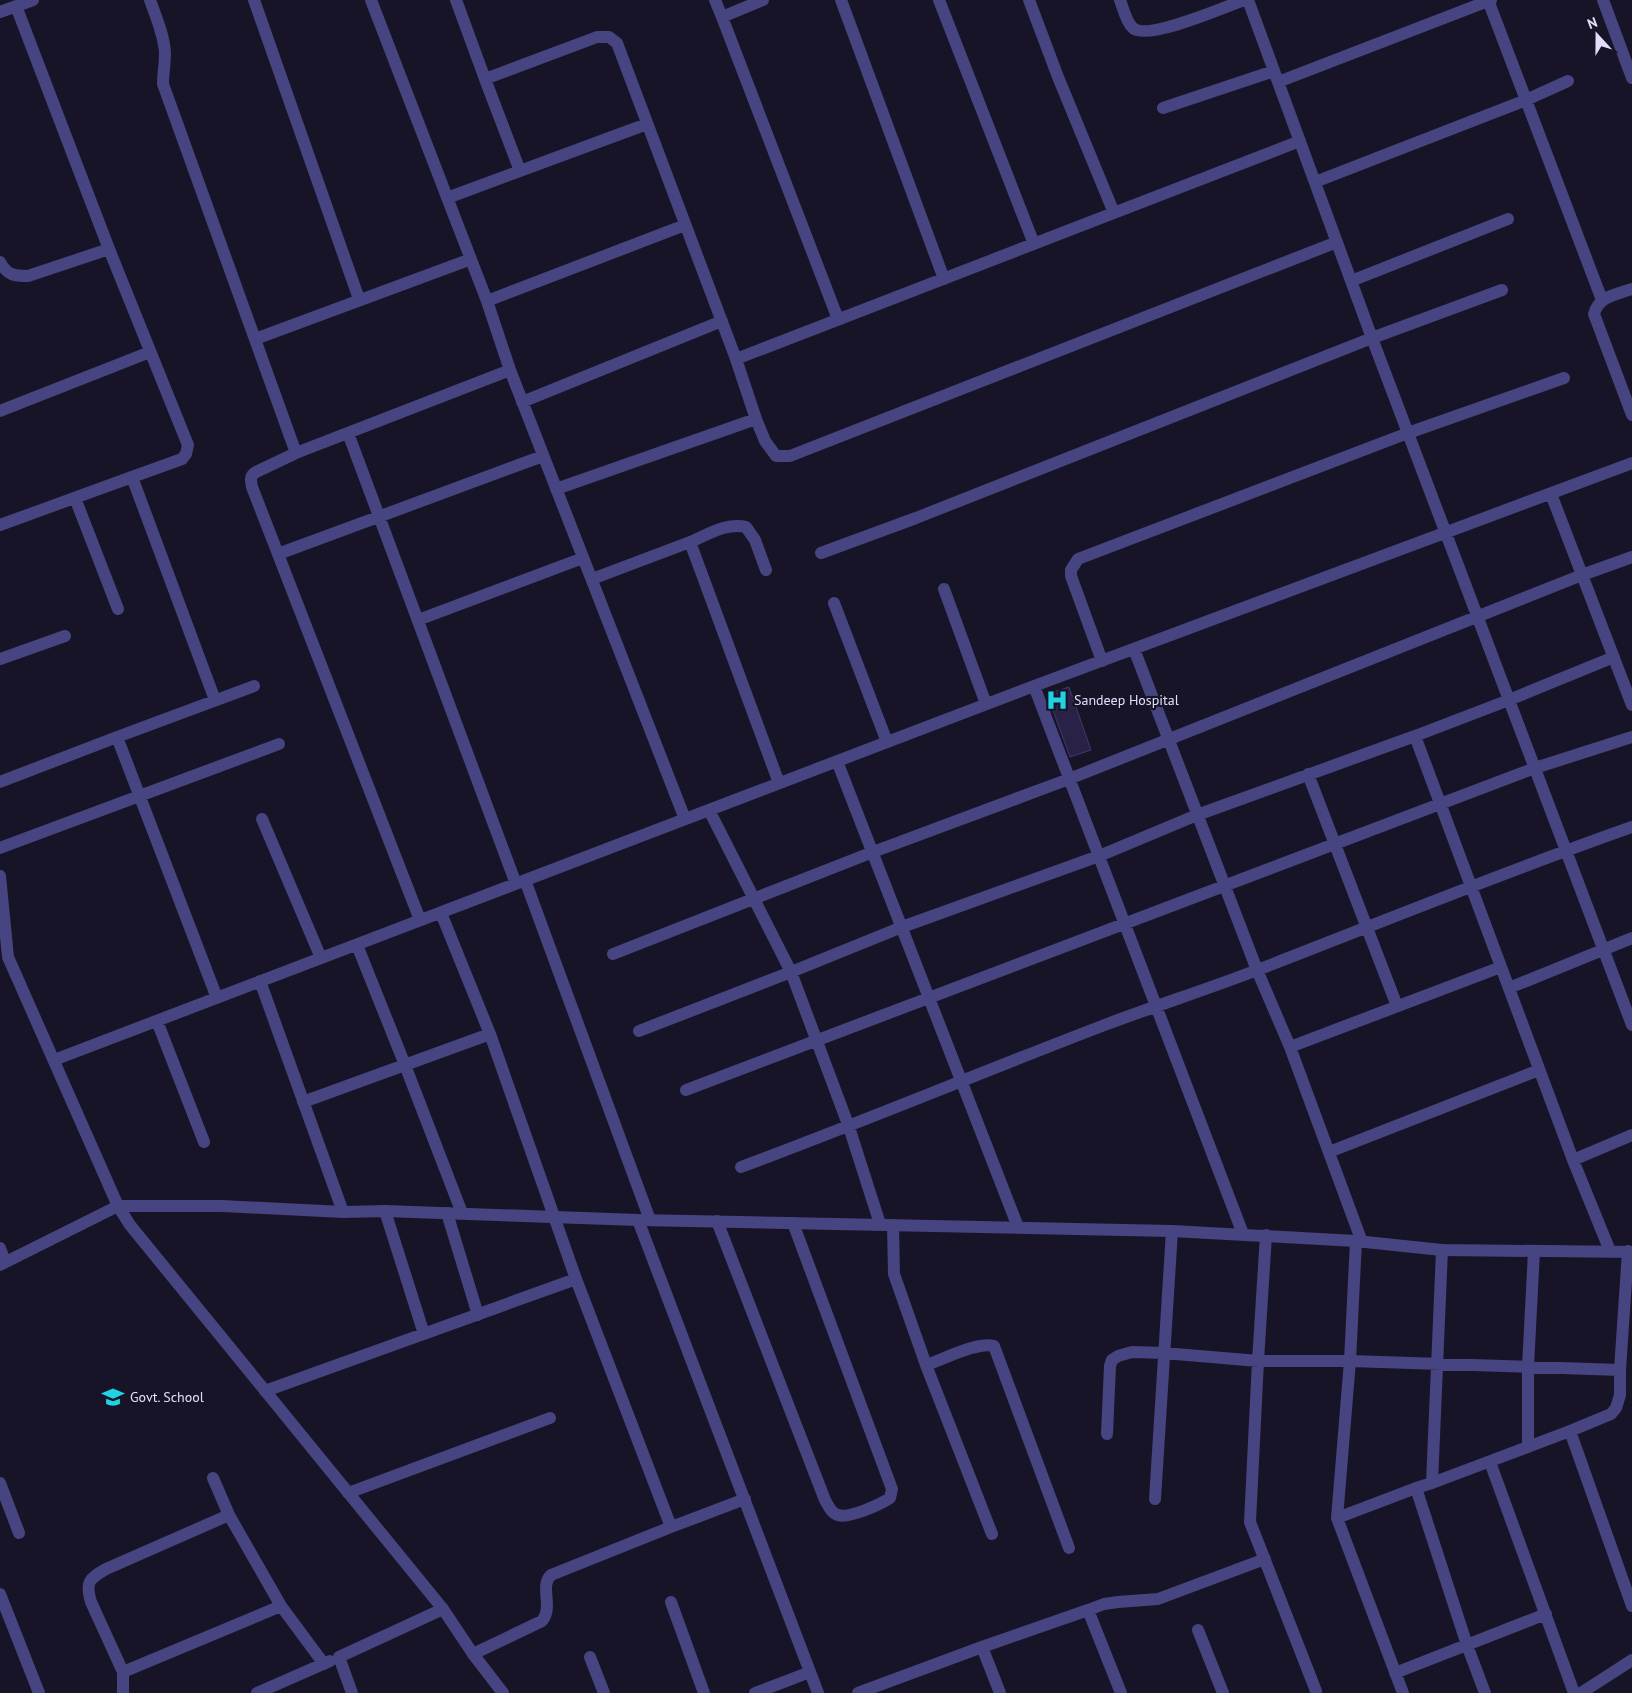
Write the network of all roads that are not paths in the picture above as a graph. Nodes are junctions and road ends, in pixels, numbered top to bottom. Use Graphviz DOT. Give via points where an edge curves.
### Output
graph roads {
  1 [pos="33,0"];
  2 [pos="150,0"];
  3 [pos="254,0"];
  4 [pos="371,0"];
  5 [pos="456,0"];
  6 [pos="715,0"];
  7 [pos="764,0"];
  8 [pos="841,0"];
  9 [pos="939,0"];
  10 [pos="1029,0"];
  11 [pos="1120,0"];
  12 [pos="1244,0"];
  13 [pos="1248,0"];
  14 [pos="1489,0"];
  15 [pos="1603,0"];
  16 [pos="16,6"];
  17 [pos="0,12"];
  18 [pos="722,17"];
  19 [pos="1276,76"];
  20 [pos="1632,78"];
  21 [pos="485,79"];
  22 [pos="1568,81"];
  23 [pos="1526,100"];
  24 [pos="1163,108"];
  25 [pos="647,124"];
  26 [pos="1300,141"];
  27 [pos="520,171"];
  28 [pos="1315,182"];
  29 [pos="447,198"];
  30 [pos="1114,213"];
  31 [pos="1508,219"];
  32 [pos="685,225"];
  33 [pos="1337,242"];
  34 [pos="1034,244"];
  35 [pos="109,249"];
  36 [pos="471,259"];
  37 [pos="0,262"];
  38 [pos="944,279"];
  39 [pos="1351,281"];
  40 [pos="1502,290"];
  41 [pos="1632,290"];
  42 [pos="359,299"];
  43 [pos="1602,300"];
  44 [pos="487,302"];
  45 [pos="838,319"];
  46 [pos="722,321"];
  47 [pos="1372,338"];
  48 [pos="255,339"];
  49 [pos="150,352"];
  50 [pos="736,359"];
  51 [pos="510,370"];
  52 [pos="1564,378"];
  53 [pos="522,402"];
  54 [pos="0,412"];
  55 [pos="1632,414"];
  56 [pos="756,419"];
  57 [pos="348,433"];
  58 [pos="1408,433"];
  59 [pos="296,453"];
  60 [pos="543,456"];
  61 [pos="1632,463"];
  62 [pos="132,477"];
  63 [pos="556,488"];
  64 [pos="1552,494"];
  65 [pos="75,498"];
  66 [pos="379,516"];
  67 [pos="0,525"];
  68 [pos="1446,533"];
  69 [pos="690,542"];
  70 [pos="820,553"];
  71 [pos="278,554"];
  72 [pos="1632,556"];
  73 [pos="583,558"];
  74 [pos="766,570"];
  75 [pos="1582,575"];
  76 [pos="592,580"];
  77 [pos="944,589"];
  78 [pos="834,603"];
  79 [pos="118,609"];
  80 [pos="1477,616"];
  81 [pos="418,620"];
  82 [pos="65,636"];
  83 [pos="1134,649"];
  84 [pos="1614,657"];
  85 [pos="0,659"];
  86 [pos="1102,661"];
  87 [pos="1627,677"];
  88 [pos="254,686"];
  89 [pos="1034,686"];
  90 [pos="215,700"];
  91 [pos="1509,700"];
  92 [pos="986,704"];
  93 [pos="1632,705"];
  94 [pos="1415,736"];
  95 [pos="117,737"];
  96 [pos="1632,737"];
  97 [pos="1169,740"];
  98 [pos="887,742"];
  99 [pos="279,744"];
  100 [pos="837,761"];
  101 [pos="1535,768"];
  102 [pos="1308,774"];
  103 [pos="1069,779"];
  104 [pos="0,782"];
  105 [pos="779,783"];
  106 [pos="139,797"];
  107 [pos="1440,804"];
  108 [pos="708,810"];
  109 [pos="1197,815"];
  110 [pos="262,819"];
  111 [pos="685,819"];
  112 [pos="1632,827"];
  113 [pos="1335,843"];
  114 [pos="0,848"];
  115 [pos="1566,850"];
  116 [pos="873,852"];
  117 [pos="1098,856"];
  118 [pos="0,876"];
  119 [pos="520,882"];
  120 [pos="1224,886"];
  121 [pos="1470,886"];
  122 [pos="754,900"];
  123 [pos="441,913"];
  124 [pos="420,920"];
  125 [pos="1124,924"];
  126 [pos="1367,926"];
  127 [pos="902,927"];
  128 [pos="1632,938"];
  129 [pos="357,944"];
  130 [pos="1604,950"];
  131 [pos="613,954"];
  132 [pos="321,958"];
  133 [pos="4,959"];
  134 [pos="1500,966"];
  135 [pos="1257,970"];
  136 [pos="791,972"];
  137 [pos="260,981"];
  138 [pos="1509,988"];
  139 [pos="216,998"];
  140 [pos="929,998"];
  141 [pos="1155,1006"];
  142 [pos="1397,1006"];
  143 [pos="157,1021"];
  144 [pos="1632,1024"];
  145 [pos="640,1031"];
  146 [pos="490,1034"];
  147 [pos="816,1040"];
  148 [pos="1290,1047"];
  149 [pos="54,1060"];
  150 [pos="405,1065"];
  151 [pos="1539,1070"];
  152 [pos="961,1080"];
  153 [pos="686,1090"];
  154 [pos="304,1102"];
  155 [pos="849,1126"];
  156 [pos="1632,1134"];
  157 [pos="204,1142"];
  158 [pos="1329,1152"];
  159 [pos="1573,1160"];
  160 [pos="741,1167"];
  161 [pos="118,1206"];
  162 [pos="385,1210"];
  163 [pos="343,1212"];
  164 [pos="447,1213"];
  165 [pos="462,1213"];
  166 [pos="554,1216"];
  167 [pos="644,1220"];
  168 [pos="717,1221"];
  169 [pos="793,1223"];
  170 [pos="886,1225"];
  171 [pos="1018,1227"];
  172 [pos="1172,1231"];
  173 [pos="1242,1234"];
  174 [pos="1266,1235"];
  175 [pos="1359,1242"];
  176 [pos="0,1248"];
  177 [pos="1442,1250"];
  178 [pos="1534,1250"];
  179 [pos="1610,1251"];
  180 [pos="1630,1252"];
  181 [pos="3,1263"];
  182 [pos="576,1279"];
  183 [pos="478,1315"];
  184 [pos="424,1334"];
  185 [pos="1164,1353"];
  186 [pos="1350,1360"];
  187 [pos="1258,1361"];
  188 [pos="1438,1364"];
  189 [pos="926,1365"];
  190 [pos="1528,1367"];
  191 [pos="1620,1370"];
  192 [pos="265,1391"];
  193 [pos="550,1418"];
  194 [pos="1570,1431"];
  195 [pos="1107,1434"];
  196 [pos="1528,1448"];
  197 [pos="1490,1462"];
  198 [pos="213,1478"];
  199 [pos="0,1483"];
  200 [pos="1432,1484"];
  201 [pos="1416,1488"];
  202 [pos="348,1493"];
  203 [pos="745,1499"];
  204 [pos="1155,1499"];
  205 [pos="228,1515"];
  206 [pos="1337,1518"];
  207 [pos="671,1528"];
  208 [pos="19,1534"];
  209 [pos="992,1534"];
  210 [pos="1069,1548"];
  211 [pos="1265,1559"];
  212 [pos="0,1594"];
  213 [pos="671,1602"];
  214 [pos="281,1606"];
  215 [pos="1632,1606"];
  216 [pos="443,1609"];
  217 [pos="1088,1610"];
  218 [pos="1546,1614"];
  219 [pos="1198,1630"];
  220 [pos="1467,1645"];
  221 [pos="982,1647"];
  222 [pos="473,1654"];
  223 [pos="339,1657"];
  224 [pos="590,1657"];
  225 [pos="1632,1660"];
  226 [pos="324,1664"];
  227 [pos="123,1672"];
  228 [pos="810,1672"];
  229 [pos="1395,1673"];
  230 [pos="1315,1692"];
  231 [pos="39,1693"];
  232 [pos="123,1693"];
  233 [pos="257,1693"];
  234 [pos="352,1693"];
  235 [pos="504,1693"];
  236 [pos="604,1693"];
  237 [pos="704,1693"];
  238 [pos="755,1693"];
  239 [pos="818,1693"];
  240 [pos="858,1693"];
  241 [pos="1000,1693"];
  242 [pos="1121,1693"];
  243 [pos="1223,1693"];
  244 [pos="1403,1693"];
  245 [pos="1485,1693"];
  246 [pos="1574,1693"];
  247 [pos="1581,1693"];
  1 -- 16 [label="street"];
  2 -- 48 [label="street" via="165,52 163,84"];
  3 -- 42 [label="street"];
  4 -- 29 [label="street"];
  5 -- 21 [label="street"];
  6 -- 18 [label="street"];
  7 -- 18 [label="street"];
  8 -- 38 [label="street"];
  9 -- 34 [label="street"];
  10 -- 30 [label="street"];
  11 -- 12 [label="street" via="1132,28 1140,32 1161,30"];
  13 -- 19 [label="street"];
  14 -- 19 [label="street"];
  14 -- 23 [label="street"];
  15 -- 20 [label="street"];
  16 -- 17 [label="street"];
  16 -- 35 [label="street"];
  18 -- 45 [label="street"];
  19 -- 24 [label="street"];
  19 -- 26 [label="street"];
  21 -- 25 [label="street" via="597,37 610,37 619,47"];
  21 -- 27 [label="street"];
  22 -- 23 [label="street"];
  23 -- 28 [label="street"];
  23 -- 43 [label="street"];
  25 -- 27 [label="street"];
  25 -- 32 [label="street"];
  26 -- 28 [label="street"];
  26 -- 30 [label="street"];
  27 -- 29 [label="street"];
  28 -- 33 [label="street"];
  29 -- 36 [label="street"];
  30 -- 34 [label="street"];
  31 -- 39 [label="street"];
  32 -- 44 [label="street"];
  32 -- 46 [label="street"];
  33 -- 39 [label="street"];
  33 -- 56 [label="street" via="790,456 776,456 771,452"];
  34 -- 38 [label="street"];
  35 -- 37 [label="street" via="28,276 8,273"];
  35 -- 49 [label="street"];
  36 -- 42 [label="street"];
  36 -- 44 [label="street"];
  38 -- 45 [label="street"];
  39 -- 47 [label="street"];
  40 -- 47 [label="street"];
  41 -- 43 [label="street"];
  42 -- 48 [label="street"];
  43 -- 55 [label="street" via="1594,314 1596,323"];
  44 -- 51 [label="street"];
  45 -- 50 [label="street"];
  46 -- 50 [label="street"];
  46 -- 53 [label="street"];
  47 -- 58 [label="street"];
  47 -- 70 [label="street"];
  48 -- 59 [label="street"];
  49 -- 54 [label="street"];
  49 -- 62 [label="street" via="188,444 182,459"];
  50 -- 56 [label="street"];
  51 -- 53 [label="street"];
  51 -- 57 [label="street"];
  52 -- 58 [label="street"];
  53 -- 60 [label="street"];
  56 -- 63 [label="street"];
  57 -- 59 [label="street"];
  57 -- 66 [label="street"];
  58 -- 68 [label="street"];
  58 -- 86 [label="street" via="1078,559 1071,576"];
  59 -- 71 [label="street" via="256,472 251,478"];
  60 -- 63 [label="street"];
  60 -- 66 [label="street"];
  61 -- 64 [label="street"];
  62 -- 65 [label="street"];
  62 -- 90 [label="street"];
  63 -- 73 [label="street"];
  64 -- 68 [label="street"];
  64 -- 75 [label="street"];
  65 -- 67 [label="street"];
  65 -- 79 [label="street"];
  66 -- 71 [label="street"];
  66 -- 81 [label="street"];
  68 -- 80 [label="street"];
  68 -- 83 [label="street"];
  69 -- 74 [label="street" via="736,524 746,527 755,540"];
  69 -- 76 [label="street"];
  69 -- 105 [label="street"];
  71 -- 124 [label="street"];
  72 -- 75 [label="street"];
  73 -- 76 [label="street"];
  73 -- 81 [label="street"];
  75 -- 80 [label="street"];
  75 -- 84 [label="street"];
  76 -- 111 [label="street"];
  77 -- 92 [label="street"];
  78 -- 98 [label="street"];
  80 -- 91 [label="street"];
  80 -- 97 [label="street"];
  81 -- 119 [label="street"];
  82 -- 85 [label="street"];
  83 -- 86 [label="street"];
  83 -- 97 [label="street"];
  84 -- 87 [label="street"];
  84 -- 91 [label="street"];
  86 -- 89 [label="street"];
  87 -- 93 [label="street"];
  88 -- 90 [label="street"];
  89 -- 92 [label="street"];
  89 -- 103 [label="street"];
  90 -- 95 [label="street"];
  91 -- 94 [label="street"];
  91 -- 101 [label="street"];
  92 -- 98 [label="street"];
  94 -- 102 [label="street"];
  94 -- 107 [label="street"];
  95 -- 104 [label="street"];
  95 -- 106 [label="street"];
  96 -- 101 [label="street"];
  97 -- 103 [label="street"];
  97 -- 109 [label="street"];
  98 -- 100 [label="street"];
  99 -- 106 [label="street"];
  100 -- 105 [label="street"];
  100 -- 116 [label="street"];
  101 -- 107 [label="street"];
  101 -- 115 [label="street"];
  102 -- 109 [label="street"];
  102 -- 113 [label="street"];
  103 -- 116 [label="street"];
  103 -- 117 [label="street"];
  105 -- 108 [label="street"];
  106 -- 114 [label="street"];
  106 -- 139 [label="street"];
  107 -- 113 [label="street"];
  107 -- 121 [label="street"];
  108 -- 111 [label="street"];
  108 -- 122 [label="street"];
  109 -- 117 [label="street"];
  109 -- 120 [label="street"];
  110 -- 132 [label="street"];
  111 -- 119 [label="street"];
  112 -- 115 [label="street"];
  113 -- 120 [label="street"];
  113 -- 126 [label="street"];
  115 -- 121 [label="street"];
  115 -- 130 [label="street"];
  116 -- 122 [label="street"];
  116 -- 127 [label="street"];
  117 -- 125 [label="street"];
  117 -- 127 [label="street"];
  118 -- 133 [label="street"];
  119 -- 123 [label="street"];
  119 -- 167 [label="street"];
  120 -- 125 [label="street"];
  120 -- 135 [label="street"];
  121 -- 126 [label="street"];
  121 -- 134 [label="street"];
  122 -- 131 [label="street"];
  122 -- 136 [label="street"];
  123 -- 124 [label="street"];
  123 -- 146 [label="street"];
  124 -- 129 [label="street"];
  125 -- 140 [label="street"];
  125 -- 141 [label="street"];
  126 -- 135 [label="street"];
  126 -- 142 [label="street"];
  127 -- 136 [label="street"];
  127 -- 140 [label="street"];
  128 -- 130 [label="street"];
  129 -- 132 [label="street"];
  129 -- 150 [label="street"];
  130 -- 138 [label="street"];
  130 -- 144 [label="street"];
  132 -- 137 [label="street"];
  133 -- 149 [label="street"];
  134 -- 138 [label="street"];
  134 -- 142 [label="street"];
  135 -- 141 [label="street"];
  135 -- 148 [label="street"];
  136 -- 145 [label="street"];
  136 -- 147 [label="street"];
  137 -- 139 [label="street"];
  137 -- 154 [label="street"];
  138 -- 151 [label="street"];
  139 -- 143 [label="street"];
  140 -- 147 [label="street"];
  140 -- 152 [label="street"];
  141 -- 152 [label="street"];
  141 -- 173 [label="street"];
  142 -- 148 [label="street"];
  143 -- 149 [label="street"];
  143 -- 157 [label="street"];
  146 -- 150 [label="street"];
  146 -- 166 [label="street"];
  147 -- 153 [label="street"];
  147 -- 155 [label="street"];
  148 -- 158 [label="street"];
  149 -- 161 [label="street"];
  150 -- 154 [label="street"];
  150 -- 165 [label="street"];
  151 -- 158 [label="street"];
  151 -- 159 [label="street"];
  152 -- 155 [label="street"];
  152 -- 171 [label="street"];
  154 -- 163 [label="street"];
  155 -- 160 [label="street"];
  155 -- 170 [label="street"];
  156 -- 159 [label="street"];
  158 -- 175 [label="street"];
  159 -- 179 [label="street"];
  161 -- 163 [label="street" via="222,1206"];
  161 -- 181 [label="street"];
  161 -- 192 [label="street"];
  162 -- 163 [label="street"];
  162 -- 164 [label="street"];
  162 -- 184 [label="street"];
  164 -- 165 [label="street"];
  164 -- 183 [label="street"];
  165 -- 166 [label="street"];
  166 -- 167 [label="street"];
  166 -- 182 [label="street"];
  167 -- 168 [label="street"];
  167 -- 203 [label="street"];
  168 -- 169 [label="street"];
  168 -- 169 [label="street" via="825,1500 838,1516 848,1515 884,1502 890,1498 892,1489"];
  169 -- 170 [label="street"];
  170 -- 171 [label="street"];
  170 -- 189 [label="street" via="894,1274"];
  171 -- 172 [label="street"];
  172 -- 173 [label="street"];
  172 -- 185 [label="street"];
  173 -- 174 [label="street"];
  174 -- 175 [label="street"];
  174 -- 187 [label="street"];
  175 -- 177 [label="street"];
  175 -- 186 [label="street"];
  176 -- 181 [label="street"];
  177 -- 178 [label="street"];
  177 -- 188 [label="street"];
  178 -- 179 [label="street"];
  178 -- 190 [label="street"];
  179 -- 180 [label="street"];
  180 -- 191 [label="street"];
  182 -- 183 [label="street"];
  182 -- 207 [label="street"];
  183 -- 184 [label="street"];
  184 -- 192 [label="street"];
  185 -- 187 [label="street"];
  185 -- 195 [label="street" via="1124,1353 1112,1360"];
  185 -- 204 [label="street"];
  186 -- 187 [label="street"];
  186 -- 188 [label="street"];
  186 -- 206 [label="street"];
  187 -- 211 [label="street" via="1250,1522"];
  188 -- 190 [label="street"];
  188 -- 200 [label="street"];
  189 -- 209 [label="street"];
  189 -- 210 [label="street" via="977,1347 994,1346"];
  190 -- 191 [label="street"];
  190 -- 196 [label="street"];
  191 -- 194 [label="street" via="1620,1395 1616,1408 1610,1414"];
  192 -- 202 [label="street"];
  193 -- 202 [label="street"];
  194 -- 196 [label="street"];
  194 -- 215 [label="street"];
  196 -- 197 [label="street"];
  197 -- 200 [label="street"];
  197 -- 218 [label="street"];
  198 -- 205 [label="street"];
  199 -- 208 [label="street"];
  200 -- 201 [label="street"];
  201 -- 206 [label="street"];
  201 -- 220 [label="street"];
  202 -- 216 [label="street"];
  203 -- 207 [label="street"];
  203 -- 228 [label="street"];
  205 -- 214 [label="street"];
  205 -- 227 [label="street" via="106,1570 89,1582 87,1590 91,1602"];
  206 -- 229 [label="street"];
  207 -- 222 [label="street" via="551,1575 546,1583 547,1607 542,1621"];
  211 -- 217 [label="street" via="1158,1599 1104,1604"];
  211 -- 230 [label="street"];
  212 -- 231 [label="street"];
  213 -- 237 [label="street"];
  214 -- 226 [label="street"];
  214 -- 227 [label="street"];
  216 -- 222 [label="street"];
  216 -- 223 [label="street"];
  217 -- 221 [label="street"];
  217 -- 242 [label="street"];
  218 -- 220 [label="street"];
  218 -- 246 [label="street"];
  219 -- 243 [label="street"];
  220 -- 229 [label="street"];
  220 -- 245 [label="street"];
  221 -- 240 [label="street"];
  221 -- 241 [label="street"];
  222 -- 235 [label="street"];
  223 -- 226 [label="street"];
  223 -- 234 [label="street"];
  224 -- 236 [label="street"];
  225 -- 247 [label="street"];
  226 -- 233 [label="street"];
  227 -- 232 [label="street"];
  228 -- 238 [label="street"];
  228 -- 239 [label="street"];
  229 -- 244 [label="street"];
}
